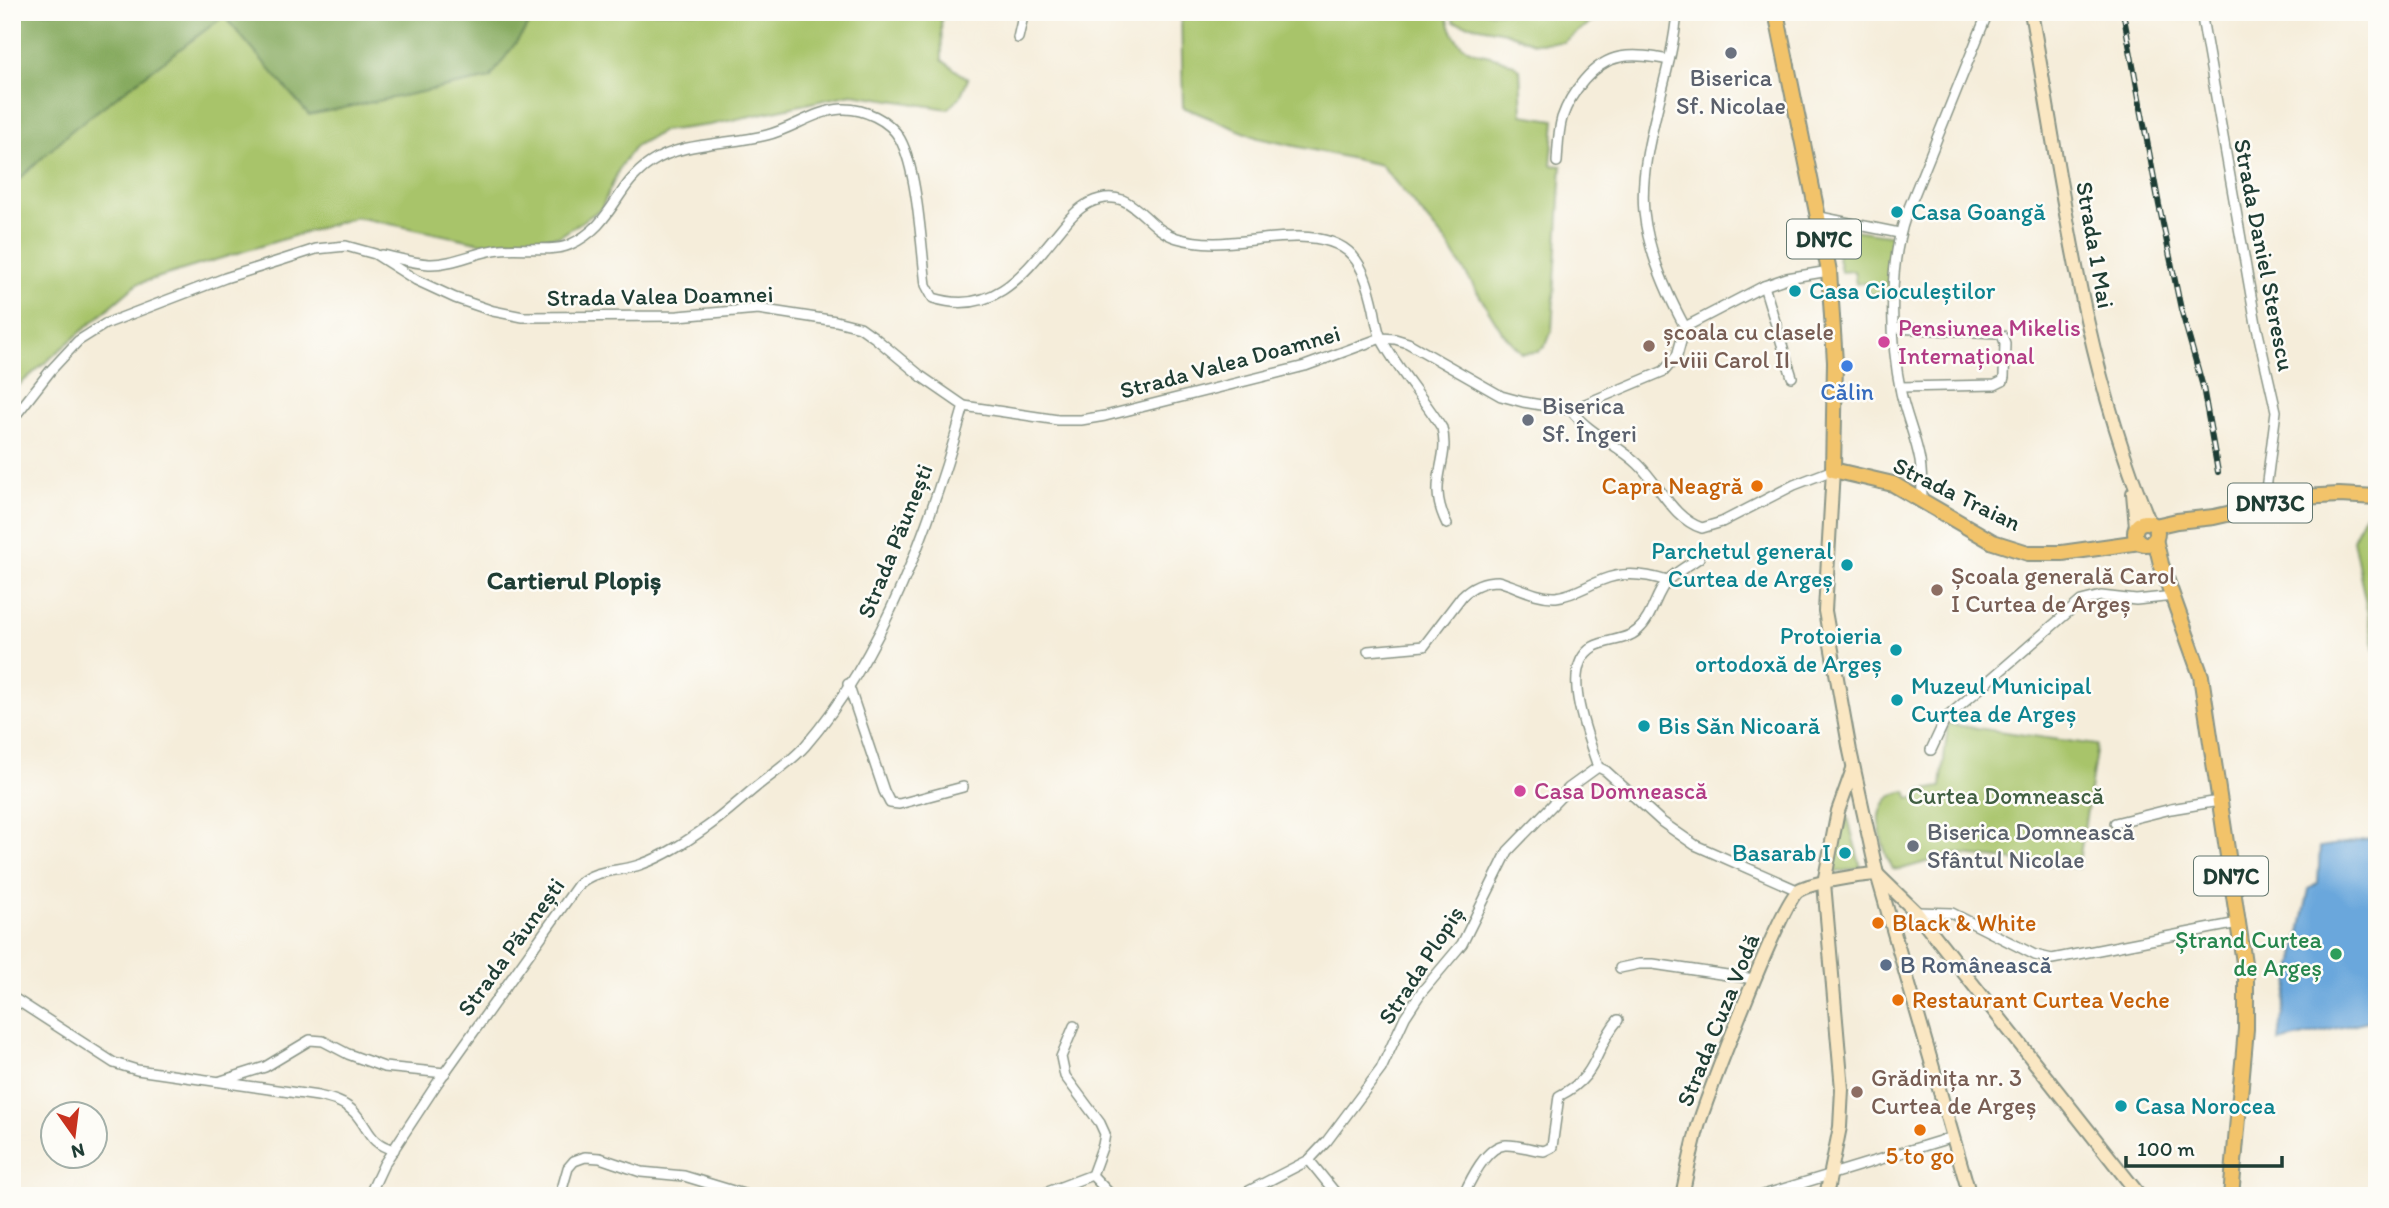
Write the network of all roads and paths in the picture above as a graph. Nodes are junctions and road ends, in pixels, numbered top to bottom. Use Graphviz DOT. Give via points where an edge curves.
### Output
graph roads {
  1 [pos="1024,12"];
  2 [pos="1677,12"];
  3 [pos="1776,12"];
  4 [pos="1988,12"];
  5 [pos="2031,12"];
  6 [pos="2201,12"];
  7 [pos="1018,38"];
  8 [pos="1669,60"];
  9 [pos="1557,162"];
  10 [pos="1820,217"];
  11 [pos="1899,233"];
  12 [pos="375,254"];
  13 [pos="1829,271"];
  14 [pos="1764,286"];
  15 [pos="1685,327"];
  16 [pos="1894,328"];
  17 [pos="1381,338"];
  18 [pos="1792,377"];
  19 [pos="1900,387"];
  20 [pos="964,406"];
  21 [pos="1571,410"];
  22 [pos="12,420"];
  23 [pos="1833,470"];
  24 [pos="2377,497"];
  25 [pos="1922,499"];
  26 [pos="2264,505"];
  27 [pos="1447,524"];
  28 [pos="2146,533"];
  29 [pos="1699,558"];
  30 [pos="1667,581"];
  31 [pos="2174,596"];
  32 [pos="1368,651"];
  33 [pos="848,684"];
  34 [pos="1931,750"];
  35 [pos="1598,768"];
  36 [pos="1853,769"];
  37 [pos="963,787"];
  38 [pos="2219,801"];
  39 [pos="2115,823"];
  40 [pos="1877,874"];
  41 [pos="1824,883"];
  42 [pos="1797,891"];
  43 [pos="1916,912"];
  44 [pos="2238,923"];
  45 [pos="1620,968"];
  46 [pos="1754,979"];
  47 [pos="12,997"];
  48 [pos="1618,1020"];
  49 [pos="1074,1026"];
  50 [pos="445,1073"];
  51 [pos="216,1082"];
  52 [pos="1952,1137"];
  53 [pos="394,1150"];
  54 [pos="1309,1160"];
  55 [pos="1092,1175"];
  56 [pos="1832,1175"];
  57 [pos="369,1196"];
  58 [pos="561,1196"];
  59 [pos="750,1196"];
  60 [pos="1037,1196"];
  61 [pos="1112,1196"];
  62 [pos="1239,1196"];
  63 [pos="1338,1196"];
  64 [pos="1463,1196"];
  65 [pos="1682,1196"];
  66 [pos="1760,1196"];
  67 [pos="1826,1196"];
  68 [pos="1970,1196"];
  69 [pos="2140,1196"];
  70 [pos="2231,1196"];
  1 -- 7 [label="street"];
  2 -- 8 [label="street"];
  3 -- 10 [label="main road, DN7C"];
  4 -- 11 [label="street"];
  5 -- 28 [label="main road, Strada 1 Mai" via="2091,340"];
  6 -- 26 [label="street, Strada Daniel Sterescu" via="2256,324 2276,411"];
  8 -- 9 [label="street" via="1618,57 1596,70 1574,94 1562,117"];
  8 -- 15 [label="street" via="1648,158 1644,212 1657,265"];
  10 -- 11 [label="street"];
  10 -- 13 [label="main road, DN7C"];
  11 -- 16 [label="street"];
  12 -- 17 [label="street, Strada Valea Doamnei" via="427,264 499,249 566,246 598,227 629,180 673,151 778,132 840,109 859,110 900,138 913,187 926,285 933,299 973,304 989,298 1033,264 1078,210 1103,199 1118,199 1139,208 1172,237 1194,242 1228,244 1297,237 1338,244 1362,267"];
  12 -- 20 [label="street, Strada Valea Doamnei" via="455,298 523,317 678,316 758,309 860,327"];
  12 -- 22 [label="street, Strada Valea Doamnei" via="346,246 316,249 105,324 78,341"];
  13 -- 14 [label="street"];
  13 -- 23 [label="main road, DN7C" via="1835,362"];
  14 -- 15 [label="street"];
  14 -- 18 [label="street"];
  15 -- 21 [label="street" via="1677,356 1664,371"];
  16 -- 19 [label="street"];
  16 -- 19 [label="street" via="1998,334 2006,343 2003,381 1995,385"];
  17 -- 20 [label="street, Strada Valea Doamnei" via="1305,366 1082,420"];
  17 -- 21 [label="street" via="1416,347 1501,396"];
  17 -- 27 [label="street, Strada Valea Doamnei" via="1442,428 1437,493"];
  19 -- 25 [label="street" via="1920,460"];
  20 -- 33 [label="street, Strada Păunești" via="943,482 886,621"];
  21 -- 23 [label="street" via="1589,429 1636,462 1674,508 1702,528"];
  23 -- 25 [label="main road, Strada Traian" via="1893,484"];
  23 -- 36 [label="main road" via="1825,611"];
  24 -- 26 [label="main road, Strada Traian / DN73C" via="2302,497"];
  25 -- 28 [label="main road, Strada Traian" via="1993,542 2042,554 2103,547"];
  26 -- 28 [label="main road, Strada Traian / DN73C" via="2193,520 2179,529"];
  28 -- 31 [label="main road, DN7C"];
  29 -- 30 [label="street"];
  30 -- 32 [label="street" via="1624,574 1569,595 1550,597 1490,581 1468,590 1424,646"];
  30 -- 35 [label="street" via="1640,629 1595,646 1580,663 1578,695"];
  31 -- 34 [label="street" via="2136,600 2101,596 2081,601 1945,718"];
  31 -- 38 [label="main road, DN7C" via="2201,676"];
  33 -- 37 [label="street" via="890,803"];
  33 -- 50 [label="street, Strada Păunești" via="804,747 710,826 643,864 585,878"];
  35 -- 42 [label="street" via="1695,845"];
  35 -- 54 [label="street, Strada Plopiș" via="1569,788 1508,851 1462,944 1420,994 1369,1085"];
  36 -- 40 [label="main road"];
  36 -- 41 [label="main road" via="1838,811"];
  38 -- 39 [label="street"];
  38 -- 44 [label="main road, DN7C"];
  40 -- 41 [label="main road"];
  40 -- 43 [label="main road"];
  40 -- 52 [label="main road"];
  41 -- 42 [label="main road"];
  41 -- 56 [label="main road" via="1842,1089"];
  42 -- 46 [label="main road, Strada Cuza Vodă"];
  43 -- 44 [label="street" via="1952,913 2035,955 2052,958"];
  43 -- 69 [label="main road"];
  44 -- 70 [label="main road, DN7C" via="2247,1012"];
  45 -- 46 [label="street" via="1653,964"];
  46 -- 65 [label="main road, Strada Cuza Vodă" via="1703,1111"];
  47 -- 51 [label="street" via="114,1063"];
  48 -- 64 [label="street" via="1607,1032 1596,1063 1559,1096 1552,1147 1544,1151 1500,1146 1476,1170"];
  49 -- 55 [label="street" via="1062,1057 1065,1076 1105,1134"];
  50 -- 51 [label="street" via="384,1067 323,1041 310,1040 265,1067"];
  50 -- 53 [label="street, Strada Păunești"];
  51 -- 53 [label="street" via="332,1099 354,1113 380,1146"];
  52 -- 56 [label="street"];
  52 -- 68 [label="main road"];
  53 -- 57 [label="street, Strada Păunești"];
  54 -- 62 [label="street, Strada Plopiș"];
  54 -- 63 [label="street"];
  55 -- 60 [label="street"];
  55 -- 61 [label="street"];
  56 -- 66 [label="street"];
  56 -- 67 [label="main road"];
  58 -- 59 [label="street" via="568,1168 585,1157 640,1172 684,1175"];
}
